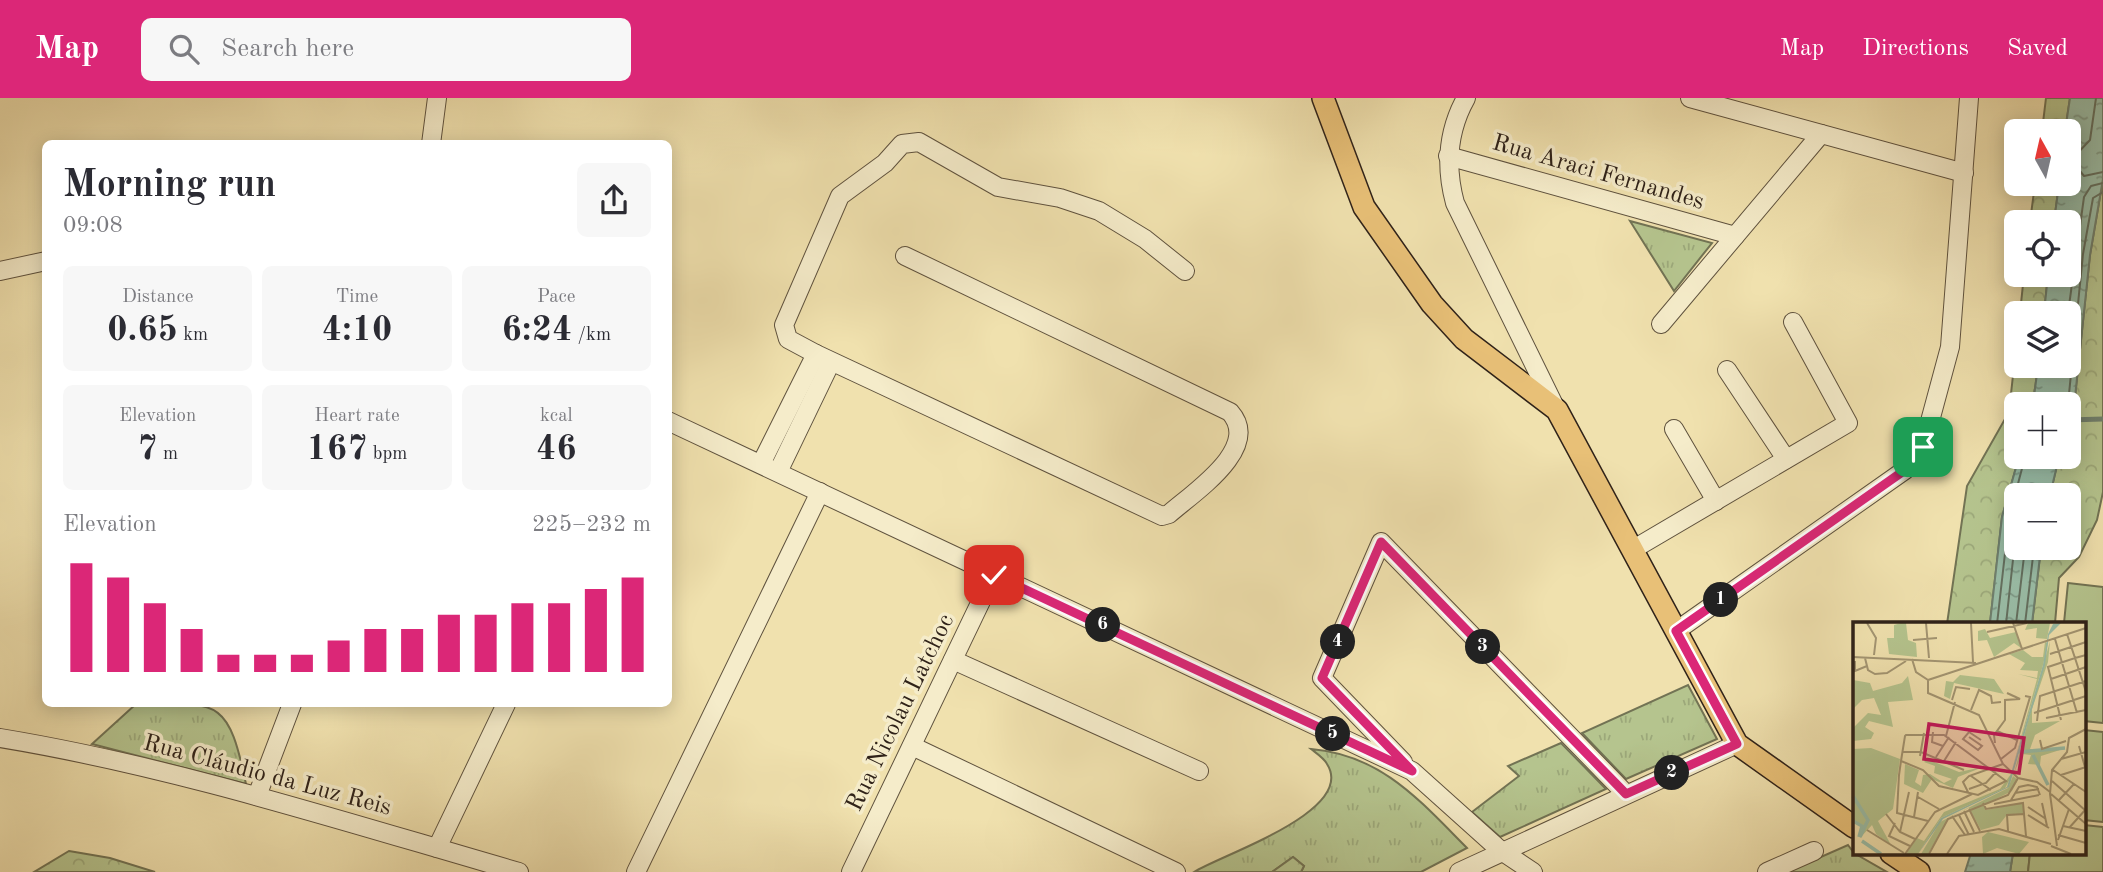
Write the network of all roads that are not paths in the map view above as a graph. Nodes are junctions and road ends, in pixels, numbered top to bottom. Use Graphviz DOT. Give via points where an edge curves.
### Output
graph roads {
  1 [pos="437,98"];
  2 [pos="1323,98"];
  3 [pos="1466,98"];
  4 [pos="1690,98"];
  5 [pos="1969,98"];
  6 [pos="1821,134"];
  7 [pos="432,140"];
  8 [pos="1448,156"];
  9 [pos="1964,173"];
  10 [pos="1734,236"];
  11 [pos="905,256"];
  12 [pos="42,262"];
  13 [pos="0,271"];
  14 [pos="1185,271"];
  15 [pos="1793,322"];
  16 [pos="1661,324"];
  17 [pos="823,358"];
  18 [pos="1727,370"];
  19 [pos="1557,410"];
  20 [pos="672,423"];
  21 [pos="1674,429"];
  22 [pos="1786,459"];
  23 [pos="761,464"];
  24 [pos="778,472"];
  25 [pos="820,492"];
  26 [pos="1716,501"];
  27 [pos="1632,550"];
  28 [pos="994,575"];
  29 [pos="1676,631"];
  30 [pos="953,660"];
  31 [pos="291,707"];
  32 [pos="505,707"];
  33 [pos="0,738"];
  34 [pos="1737,744"];
  35 [pos="912,747"];
  36 [pos="1199,771"];
  37 [pos="1412,771"];
  38 [pos="1626,794"];
  39 [pos="257,796"];
  40 [pos="1853,826"];
  41 [pos="437,848"];
  42 [pos="1500,850"];
  43 [pos="1814,851"];
  44 [pos="1892,854"];
  45 [pos="519,872"];
  46 [pos="636,872"];
  47 [pos="851,872"];
  48 [pos="1176,872"];
  49 [pos="1459,872"];
  50 [pos="1531,872"];
  51 [pos="1767,872"];
  52 [pos="1919,872"];
  1 -- 7 [label="street"];
  2 -- 19 [label="main road" via="1364,207 1432,304 1464,340"];
  3 -- 8 [label="street"];
  4 -- 6 [label="street"];
  5 -- 9 [label="street"];
  6 -- 9 [label="street"];
  6 -- 10 [label="street"];
  8 -- 10 [label="street, Rua Araci Fernandes"];
  8 -- 19 [label="street" via="1451,187 1462,220"];
  9 -- 29 [label="street" via="1950,346 1920,455"];
  10 -- 16 [label="street"];
  11 -- 17 [label="street" via="1222,407 1235,418 1239,429 1235,450 1169,514 1154,515"];
  12 -- 13 [label="street"];
  14 -- 17 [label="street" via="1099,211 1060,198 998,187 910,141 840,196 784,325 788,339"];
  15 -- 22 [label="street" via="1848,423"];
  17 -- 23 [label="street"];
  17 -- 24 [label="street"];
  18 -- 22 [label="street"];
  19 -- 27 [label="main road"];
  20 -- 23 [label="street"];
  21 -- 26 [label="street"];
  22 -- 26 [label="street"];
  23 -- 24 [label="street"];
  24 -- 25 [label="street"];
  25 -- 28 [label="street"];
  25 -- 46 [label="street"];
  26 -- 27 [label="street"];
  27 -- 29 [label="main road"];
  28 -- 30 [label="street, Rua Nicolau Latchoc"];
  28 -- 37 [label="street"];
  29 -- 34 [label="main road"];
  30 -- 35 [label="street, Rua Nicolau Latchoc"];
  30 -- 36 [label="street"];
  31 -- 39 [label="street"];
  32 -- 41 [label="street"];
  33 -- 39 [label="street, Rua Cláudio da Luz Reis"];
  34 -- 38 [label="street"];
  34 -- 40 [label="main road"];
  35 -- 47 [label="street, Rua Nicolau Latchoc"];
  35 -- 48 [label="street"];
  37 -- 38 [label="street" via="1322,678 1381,542"];
  37 -- 42 [label="street"];
  38 -- 42 [label="street"];
  39 -- 41 [label="street, Rua Cláudio da Luz Reis"];
  41 -- 45 [label="street, Rua Cláudio da Luz Reis"];
  42 -- 49 [label="street"];
  42 -- 50 [label="street"];
  43 -- 51 [label="street"];
  44 -- 52 [label="main road"];
}
